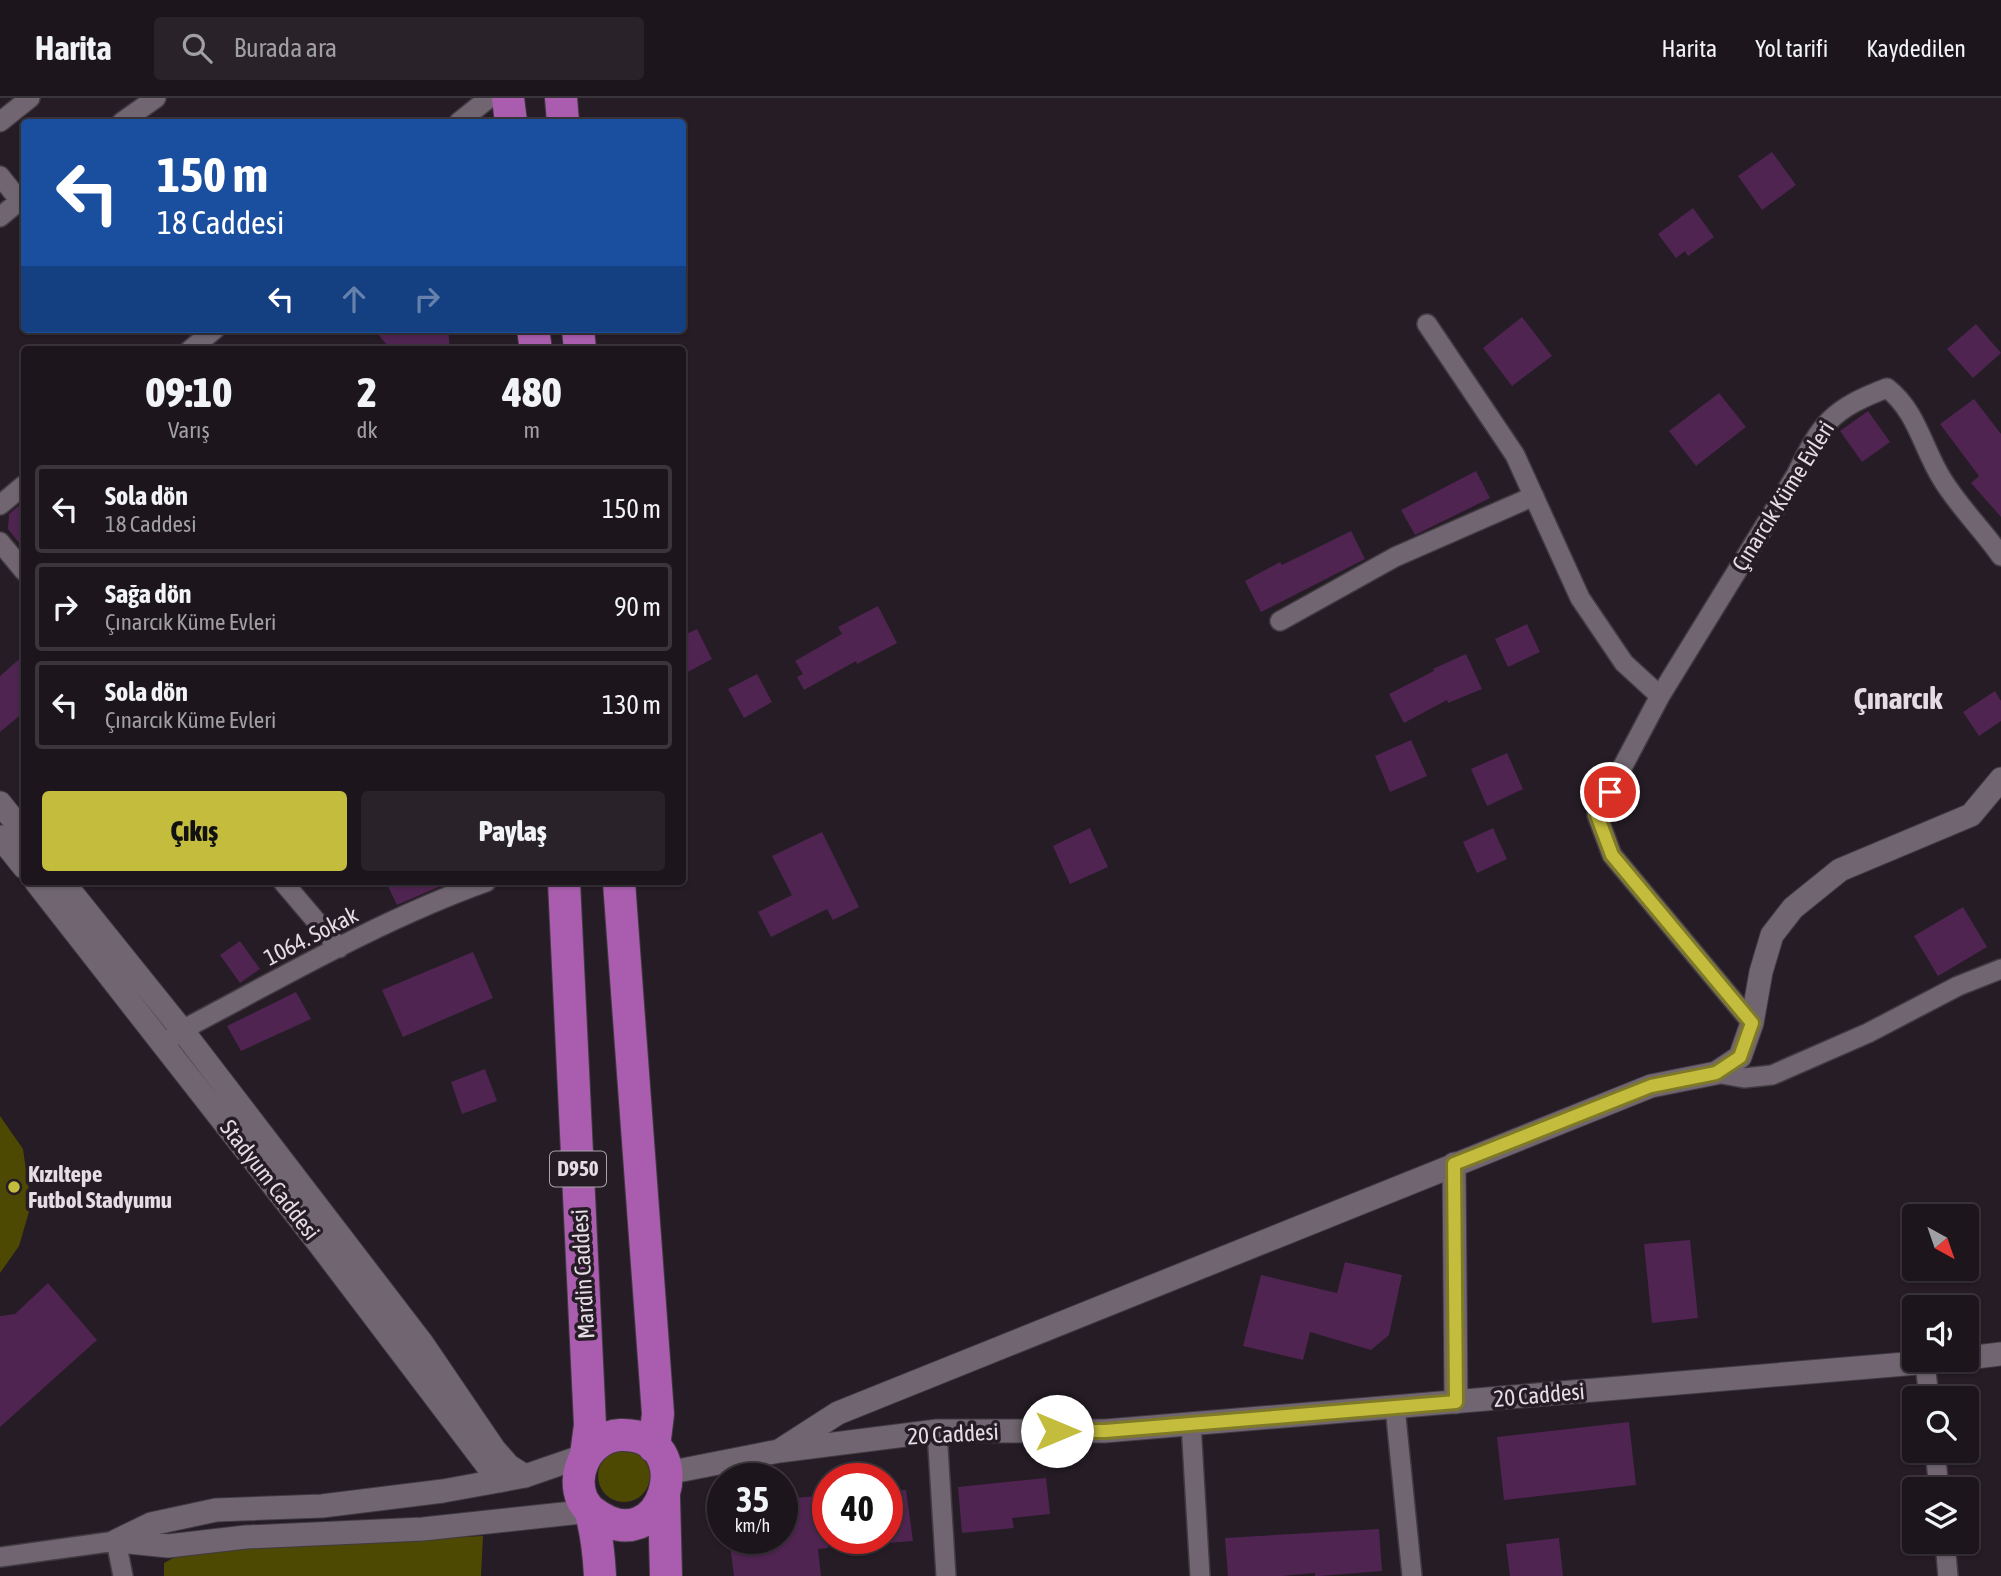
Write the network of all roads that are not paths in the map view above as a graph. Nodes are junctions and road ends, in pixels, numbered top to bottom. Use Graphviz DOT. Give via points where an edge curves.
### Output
graph roads {
  1 [pos="30,98"];
  2 [pos="156,98"];
  3 [pos="489,98"];
  4 [pos="508,98"];
  5 [pos="561,98"];
  6 [pos="125,119"];
  7 [pos="463,119"];
  8 [pos="511,119"];
  9 [pos="563,119"];
  10 [pos="0,122"];
  11 [pos="0,176"];
  12 [pos="21,198"];
  13 [pos="21,200"];
  14 [pos="0,217"];
  15 [pos="1427,324"];
  16 [pos="210,333"];
  17 [pos="195,346"];
  18 [pos="21,488"];
  19 [pos="1534,496"];
  20 [pos="0,505"];
  21 [pos="0,542"];
  22 [pos="2001,556"];
  23 [pos="21,567"];
  24 [pos="1280,621"];
  25 [pos="1660,696"];
  26 [pos="2001,779"];
  27 [pos="0,803"];
  28 [pos="21,830"];
  29 [pos="0,837"];
  30 [pos="21,863"];
  31 [pos="38,885"];
  32 [pos="65,885"];
  33 [pos="286,885"];
  34 [pos="478,885"];
  35 [pos="564,885"];
  36 [pos="619,885"];
  37 [pos="339,948"];
  38 [pos="2001,969"];
  39 [pos="1752,1023"];
  40 [pos="182,1030"];
  41 [pos="163,1044"];
  42 [pos="1716,1073"];
  43 [pos="1454,1164"];
  44 [pos="2001,1354"];
  45 [pos="1979,1357"];
  46 [pos="1902,1365"];
  47 [pos="1456,1402"];
  48 [pos="1395,1407"];
  49 [pos="1191,1424"];
  50 [pos="937,1431"];
  51 [pos="779,1451"];
  52 [pos="586,1455"];
  53 [pos="662,1473"];
  54 [pos="525,1476"];
  55 [pos="499,1481"];
  56 [pos="591,1511"];
  57 [pos="116,1541"];
  58 [pos="1946,1554"];
  59 [pos="0,1557"];
  60 [pos="123,1576"];
  61 [pos="600,1576"];
  62 [pos="666,1576"];
  63 [pos="946,1576"];
  64 [pos="1200,1576"];
  65 [pos="1412,1576"];
  66 [pos="1948,1576"];
  1 -- 10 [label="street"];
  2 -- 6 [label="street"];
  3 -- 7 [label="street"];
  4 -- 8 [label="highway"];
  5 -- 9 [label="highway"];
  11 -- 12 [label="street"];
  13 -- 14 [label="street"];
  15 -- 19 [label="street" via="1515,455"];
  16 -- 17 [label="street"];
  18 -- 20 [label="street"];
  19 -- 24 [label="street" via="1395,557"];
  19 -- 25 [label="street" via="1580,598 1624,663"];
  21 -- 23 [label="street"];
  22 -- 25 [label="street, Çınarcık Küme Evleri" via="1942,479 1899,398 1887,388 1866,396 1832,416 1812,440 1796,475"];
  25 -- 39 [label="street, Çınarcık Küme Evleri" via="1597,815 1612,855"];
  26 -- 39 [label="street" via="1971,815 1840,870 1793,908 1772,935"];
  27 -- 28 [label="street"];
  29 -- 30 [label="street"];
  31 -- 41 [label="street, Stadyum Caddesi"];
  32 -- 40 [label="street"];
  33 -- 37 [label="street"];
  34 -- 37 [label="street, 1064. Sokak"];
  35 -- 52 [label="highway, Mardin Caddesi / D950" via="590,1425"];
  36 -- 53 [label="highway, D950"];
  37 -- 40 [label="street, 1064. Sokak"];
  38 -- 42 [label="street" via="1772,1075 1744,1078"];
  39 -- 42 [label="street" via="1740,1057"];
  40 -- 41 [label="street, 1064. Sokak"];
  40 -- 54 [label="street" via="422,1343 494,1449"];
  41 -- 55 [label="street, Stadyum Caddesi"];
  42 -- 43 [label="street" via="1651,1086"];
  43 -- 47 [label="street"];
  43 -- 51 [label="street" via="838,1413"];
  44 -- 45 [label="street"];
  46 -- 47 [label="street, 20 Caddesi"];
  47 -- 48 [label="street, 20 Caddesi"];
  48 -- 49 [label="street, 20 Caddesi"];
  48 -- 65 [label="street"];
  49 -- 50 [label="street, 20 Caddesi" via="1105,1431"];
  49 -- 64 [label="street"];
  50 -- 51 [label="street, 20 Caddesi"];
  50 -- 63 [label="street"];
  51 -- 53 [label="street, 20 Caddesi"];
  52 -- 53 [label="highway" via="605,1439 631,1436 643,1440"];
  52 -- 54 [label="street"];
  52 -- 56 [label="highway, Mardin Caddesi" via="578,1484"];
  53 -- 56 [label="highway" via="648,1517 625,1525 601,1519"];
  53 -- 62 [label="highway, D950"];
  54 -- 55 [label="street"];
  55 -- 57 [label="street" via="322,1506 216,1510 151,1524"];
  56 -- 57 [label="street" via="423,1529 246,1537 168,1546"];
  56 -- 61 [label="highway, Mardin Caddesi"];
  57 -- 59 [label="street"];
  57 -- 60 [label="street"];
  58 -- 66 [label="street"];
}
